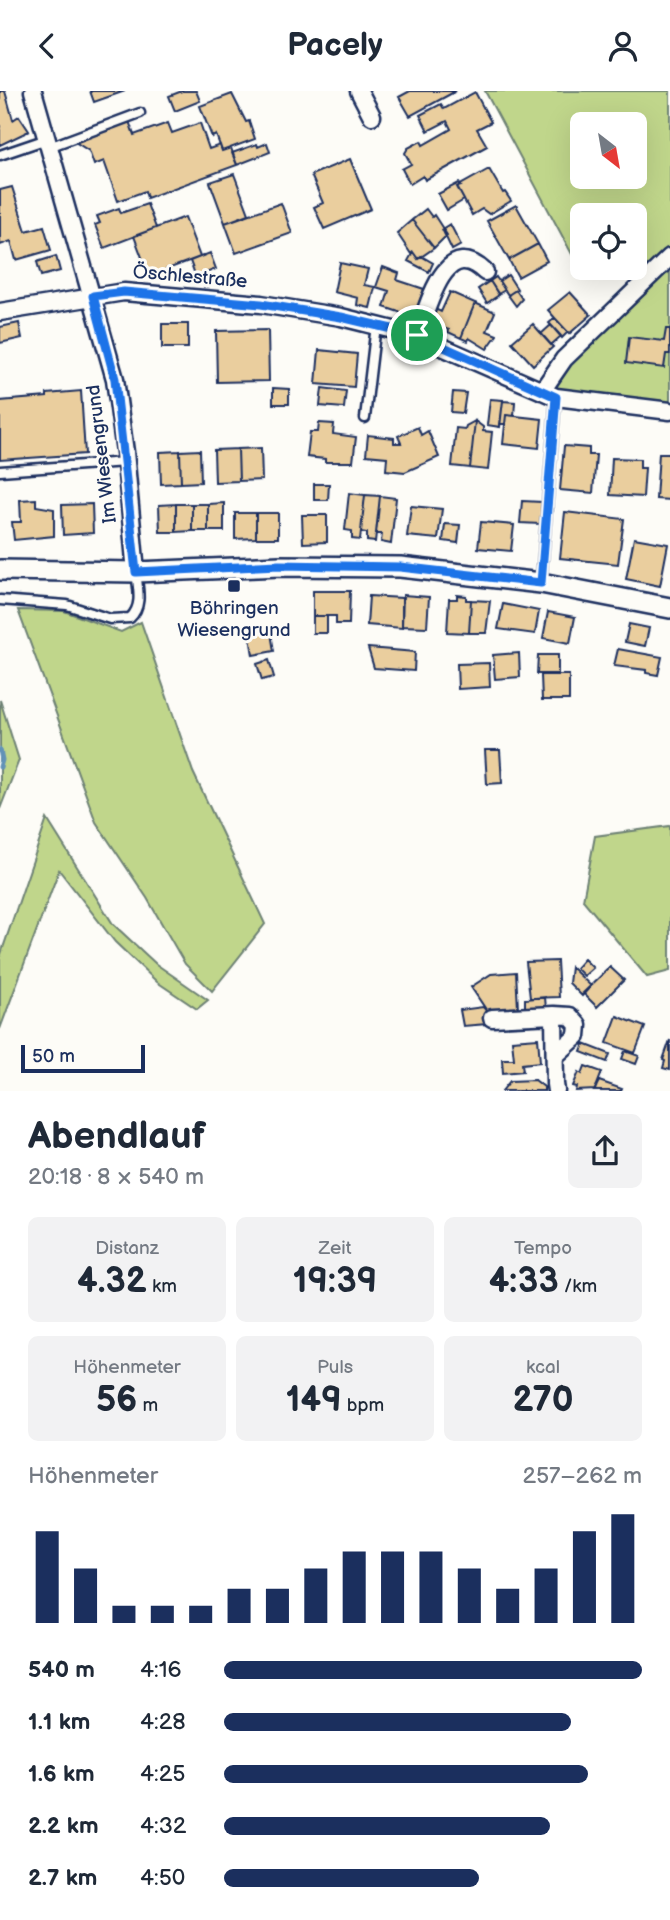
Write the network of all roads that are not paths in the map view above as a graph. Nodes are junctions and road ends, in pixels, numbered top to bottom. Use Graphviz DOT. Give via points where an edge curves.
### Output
graph roads {
  1 [pos="33,91"];
  2 [pos="359,91"];
  3 [pos="141,113"];
  4 [pos="372,116"];
  5 [pos="48,143"];
  6 [pos="0,155"];
  7 [pos="670,257"];
  8 [pos="485,272"];
  9 [pos="93,296"];
  10 [pos="0,312"];
  11 [pos="376,325"];
  12 [pos="417,335"];
  13 [pos="549,394"];
  14 [pos="670,411"];
  15 [pos="365,418"];
  16 [pos="126,462"];
  17 [pos="0,471"];
  18 [pos="0,570"];
  19 [pos="136,572"];
  20 [pos="541,583"];
  21 [pos="0,600"];
  22 [pos="670,608"];
  23 [pos="554,1015"];
  24 [pos="492,1018"];
  25 [pos="555,1056"];
  26 [pos="556,1090"];
  1 -- 5 [label="street, Im Wiesengrund"];
  2 -- 4 [label="street"];
  3 -- 5 [label="lane"];
  5 -- 6 [label="lane"];
  5 -- 9 [label="street, Im Wiesengrund"];
  7 -- 13 [label="street" via="564,359"];
  8 -- 12 [label="street" via="474,261 465,260 444,270"];
  9 -- 10 [label="street, Öschlestraße"];
  9 -- 11 [label="street, Öschlestraße" via="124,292 261,304"];
  9 -- 16 [label="street, Im Wiesengrund" via="115,379"];
  11 -- 12 [label="street, Öschlestraße"];
  11 -- 15 [label="lane"];
  12 -- 13 [label="street, Öschlestraße"];
  13 -- 14 [label="street, Öschlestraße"];
  13 -- 20 [label="lane"];
  16 -- 17 [label="lane"];
  16 -- 19 [label="street, Im Wiesengrund"];
  18 -- 19 [label="street"];
  19 -- 20 [label="street" via="279,565 400,567"];
  19 -- 21 [label="lane" via="139,605 130,618 110,619 66,605"];
  20 -- 22 [label="street"];
  23 -- 24 [label="street"];
  23 -- 25 [label="street"];
  23 -- 25 [label="street" via="575,1019 579,1031"];
  25 -- 26 [label="street"];
}
